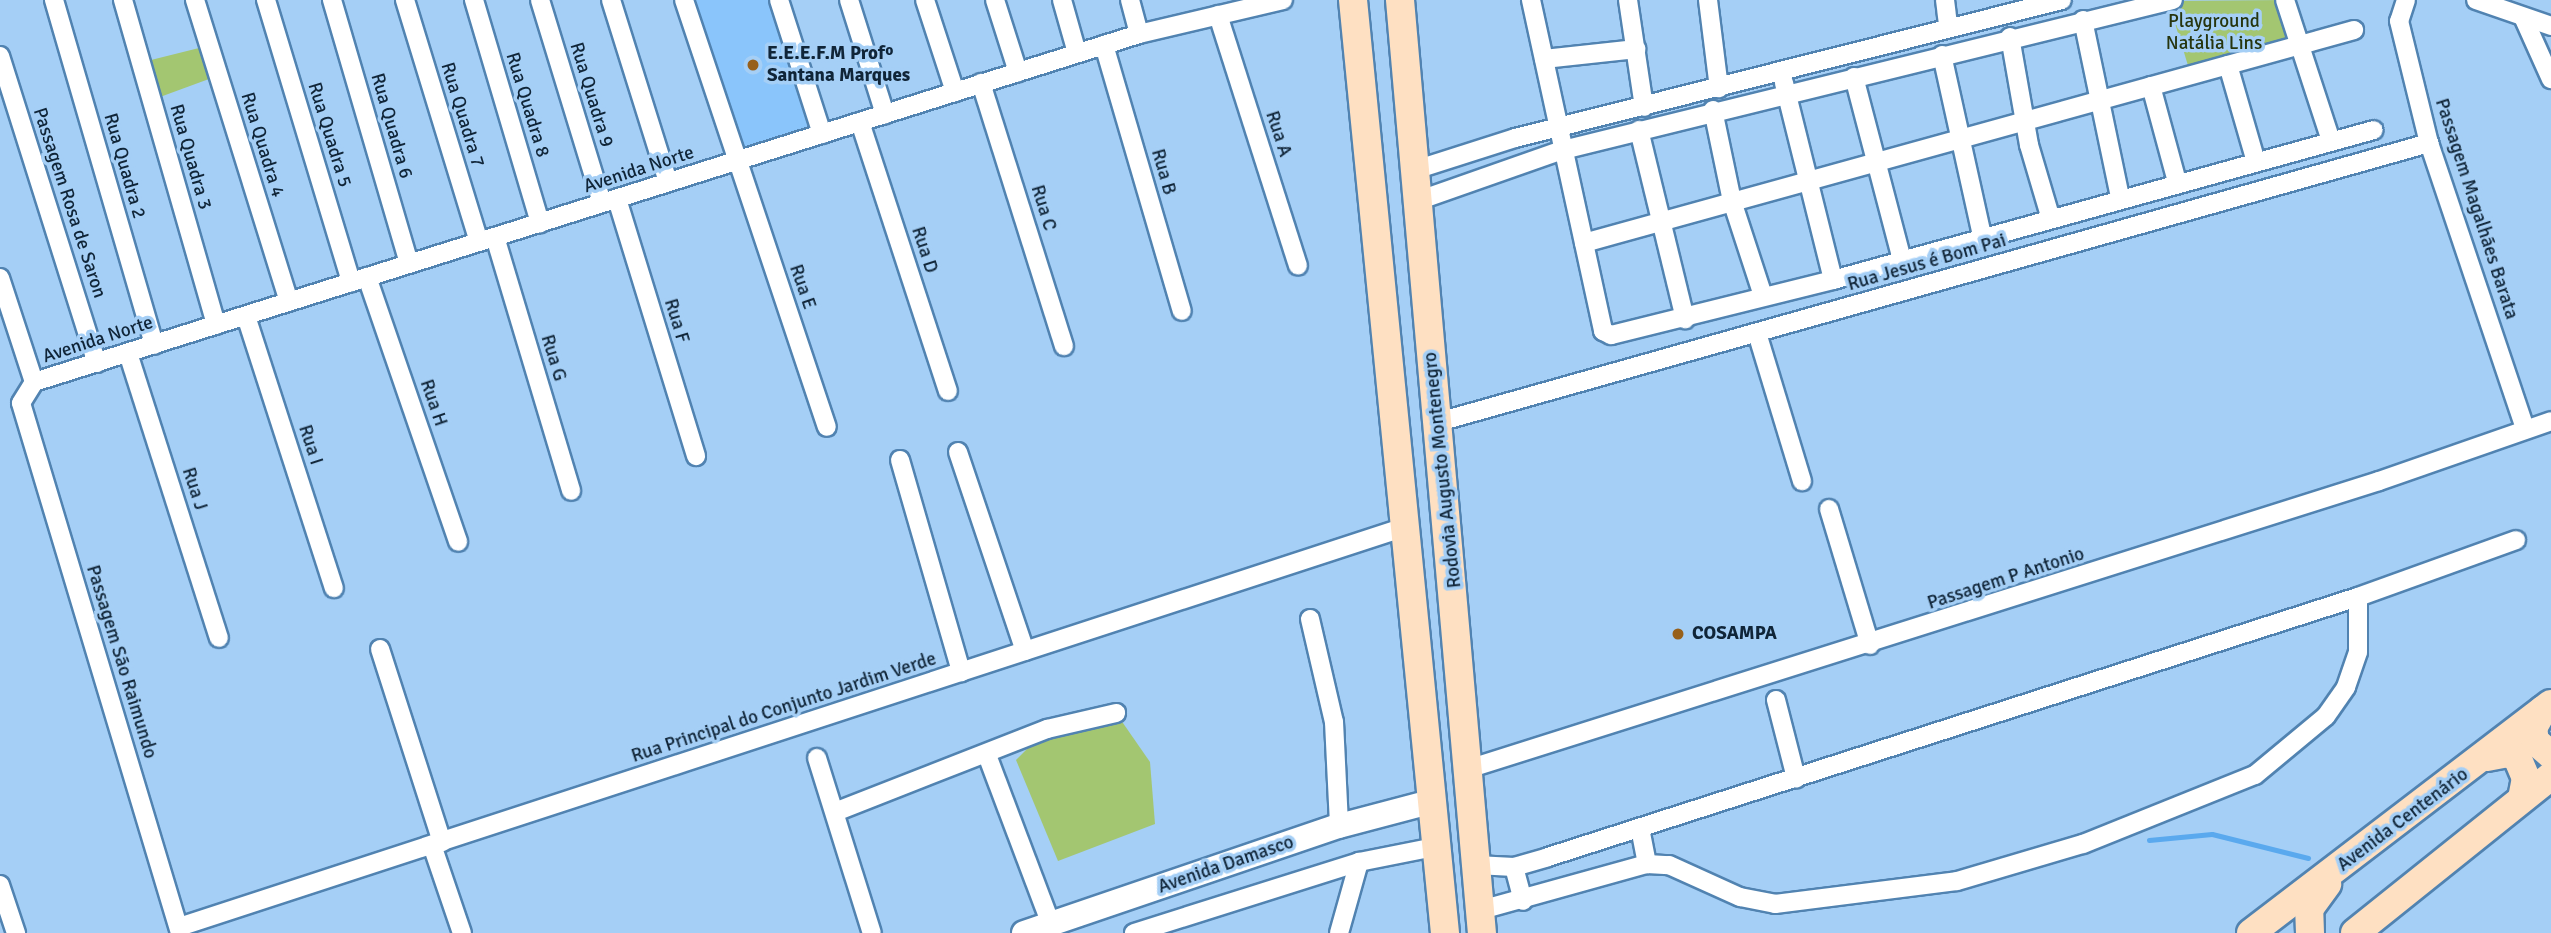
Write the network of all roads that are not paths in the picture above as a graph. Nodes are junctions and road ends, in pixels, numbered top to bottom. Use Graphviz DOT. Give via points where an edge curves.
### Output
graph roads {
  1 [pos="54,0"];
  2 [pos="123,0"];
  3 [pos="195,0"];
  4 [pos="266,0"];
  5 [pos="332,0"];
  6 [pos="405,0"];
  7 [pos="474,0"];
  8 [pos="540,0"];
  9 [pos="611,0"];
  10 [pos="684,0"];
  11 [pos="779,0"];
  12 [pos="849,0"];
  13 [pos="925,0"];
  14 [pos="995,0"];
  15 [pos="1062,0"];
  16 [pos="1130,0"];
  17 [pos="1200,0"];
  18 [pos="1353,0"];
  19 [pos="1400,0"];
  20 [pos="1531,0"];
  21 [pos="1628,0"];
  22 [pos="1708,0"];
  23 [pos="1945,0"];
  24 [pos="2063,0"];
  25 [pos="2173,0"];
  26 [pos="2285,0"];
  27 [pos="2406,0"];
  28 [pos="2476,0"];
  29 [pos="1275,1"];
  30 [pos="2012,6"];
  31 [pos="2105,8"];
  32 [pos="1211,17"];
  33 [pos="2524,19"];
  34 [pos="2083,20"];
  35 [pos="1948,26"];
  36 [pos="2551,26"];
  37 [pos="2354,30"];
  38 [pos="1139,34"];
  39 [pos="2010,37"];
  40 [pos="1104,45"];
  41 [pos="2301,46"];
  42 [pos="1636,49"];
  43 [pos="1077,53"];
  44 [pos="1942,55"];
  45 [pos="0,56"];
  46 [pos="1544,60"];
  47 [pos="2228,65"];
  48 [pos="1781,69"];
  49 [pos="1018,72"];
  50 [pos="1854,77"];
  51 [pos="2551,79"];
  52 [pos="981,83"];
  53 [pos="2151,86"];
  54 [pos="1719,88"];
  55 [pos="955,92"];
  56 [pos="1786,94"];
  57 [pos="2098,102"];
  58 [pos="1644,107"];
  59 [pos="1713,110"];
  60 [pos="885,114"];
  61 [pos="860,122"];
  62 [pos="2025,122"];
  63 [pos="1558,128"];
  64 [pos="1639,130"];
  65 [pos="2374,130"];
  66 [pos="822,134"];
  67 [pos="1959,141"];
  68 [pos="2330,141"];
  69 [pos="2429,143"];
  70 [pos="1563,150"];
  71 [pos="737,160"];
  72 [pos="1875,162"];
  73 [pos="2256,162"];
  74 [pos="1418,169"];
  75 [pos="1806,181"];
  76 [pos="668,182"];
  77 [pos="2177,182"];
  78 [pos="2120,197"];
  79 [pos="1420,200"];
  80 [pos="609,201"];
  81 [pos="1732,201"];
  82 [pos="2050,216"];
  83 [pos="1664,222"];
  84 [pos="540,223"];
  85 [pos="1982,236"];
  86 [pos="487,239"];
  87 [pos="1584,243"];
  88 [pos="1902,260"];
  89 [pos="409,264"];
  90 [pos="1298,266"];
  91 [pos="0,278"];
  92 [pos="359,280"];
  93 [pos="1833,280"];
  94 [pos="1763,296"];
  95 [pos="289,302"];
  96 [pos="1182,311"];
  97 [pos="246,316"];
  98 [pos="1685,318"];
  99 [pos="216,325"];
  100 [pos="1757,333"];
  101 [pos="154,345"];
  102 [pos="1064,346"];
  103 [pos="128,353"];
  104 [pos="97,363"];
  105 [pos="34,382"];
  106 [pos="948,391"];
  107 [pos="21,403"];
  108 [pos="2551,421"];
  109 [pos="1435,423"];
  110 [pos="827,427"];
  111 [pos="2525,429"];
  112 [pos="958,452"];
  113 [pos="696,456"];
  114 [pos="900,460"];
  115 [pos="1802,481"];
  116 [pos="571,491"];
  117 [pos="1829,509"];
  118 [pos="1402,528"];
  119 [pos="2516,540"];
  120 [pos="458,542"];
  121 [pos="334,588"];
  122 [pos="2358,597"];
  123 [pos="1310,620"];
  124 [pos="219,638"];
  125 [pos="1870,645"];
  126 [pos="380,649"];
  127 [pos="1025,651"];
  128 [pos="961,672"];
  129 [pos="1776,700"];
  130 [pos="2547,707"];
  131 [pos="1116,713"];
  132 [pos="986,755"];
  133 [pos="2551,755"];
  134 [pos="2487,757"];
  135 [pos="817,758"];
  136 [pos="1471,768"];
  137 [pos="2551,776"];
  138 [pos="1796,778"];
  139 [pos="2522,798"];
  140 [pos="1430,802"];
  141 [pos="835,812"];
  142 [pos="1339,827"];
  143 [pos="1640,828"];
  144 [pos="437,844"];
  145 [pos="1434,847"];
  146 [pos="2365,849"];
  147 [pos="1359,862"];
  148 [pos="1647,863"];
  149 [pos="1476,865"];
  150 [pos="1514,867"];
  151 [pos="1439,878"];
  152 [pos="0,885"];
  153 [pos="1523,901"];
  154 [pos="1486,920"];
  155 [pos="1051,924"];
  156 [pos="179,930"];
  157 [pos="1145,931"];
  158 [pos="16,933"];
  159 [pos="462,933"];
  160 [pos="872,933"];
  161 [pos="1024,933"];
  162 [pos="1339,933"];
  163 [pos="1431,933"];
  164 [pos="1445,933"];
  165 [pos="2251,933"];
  166 [pos="2310,933"];
  167 [pos="2355,933"];
  1 -- 101 [label="street, Rua Quadra 2"];
  2 -- 99 [label="street, Rua Quadra 3"];
  3 -- 95 [label="street, Rua Quadra 4"];
  4 -- 92 [label="street, Rua Quadra 5"];
  5 -- 89 [label="street, Rua Quadra 6"];
  6 -- 86 [label="street, Rua Quadra 7"];
  7 -- 84 [label="street, Rua Quadra 8"];
  8 -- 80 [label="street, Rua Quadra 9"];
  9 -- 76 [label="street"];
  10 -- 71 [label="street, Rua E"];
  11 -- 66 [label="street"];
  12 -- 60 [label="street"];
  13 -- 55 [label="street"];
  14 -- 49 [label="street"];
  15 -- 43 [label="street"];
  16 -- 38 [label="street"];
  17 -- 32 [label="street, Rua A"];
  18 -- 118 [label="main road"];
  19 -- 74 [label="main road, Rodovia Augusto Montenegro"];
  20 -- 46 [label="street"];
  21 -- 42 [label="street"];
  22 -- 54 [label="street"];
  23 -- 35 [label="street"];
  24 -- 30 [label="street"];
  25 -- 31 [label="street"];
  26 -- 41 [label="street"];
  27 -- 69 [label="street, Passagem Magalhães Barata" via="2399,21"];
  28 -- 33 [label="street"];
  29 -- 32 [label="street, Avenida Norte"];
  30 -- 35 [label="street"];
  31 -- 34 [label="street"];
  32 -- 38 [label="street, Avenida Norte"];
  32 -- 90 [label="street, Rua A"];
  33 -- 36 [label="street"];
  33 -- 51 [label="street"];
  34 -- 39 [label="street"];
  34 -- 57 [label="street"];
  35 -- 48 [label="street"];
  37 -- 41 [label="street"];
  38 -- 40 [label="street, Avenida Norte"];
  39 -- 44 [label="street"];
  39 -- 62 [label="street"];
  40 -- 43 [label="street, Avenida Norte"];
  40 -- 96 [label="street, Rua B"];
  41 -- 47 [label="street"];
  41 -- 68 [label="street"];
  42 -- 46 [label="street"];
  42 -- 58 [label="street"];
  43 -- 49 [label="street, Avenida Norte"];
  44 -- 50 [label="street"];
  44 -- 67 [label="street"];
  45 -- 104 [label="street, Passagem Rosa de Saron"];
  46 -- 63 [label="street"];
  47 -- 53 [label="street"];
  47 -- 73 [label="street"];
  48 -- 54 [label="street"];
  48 -- 56 [label="street"];
  49 -- 52 [label="street, Avenida Norte"];
  50 -- 56 [label="street"];
  50 -- 72 [label="street"];
  52 -- 55 [label="street, Avenida Norte"];
  52 -- 102 [label="street, Rua C"];
  53 -- 57 [label="street"];
  53 -- 77 [label="street"];
  54 -- 58 [label="street"];
  55 -- 60 [label="street, Avenida Norte"];
  56 -- 59 [label="street"];
  56 -- 75 [label="street"];
  57 -- 62 [label="street"];
  57 -- 78 [label="street"];
  58 -- 63 [label="street"];
  59 -- 64 [label="street"];
  59 -- 81 [label="street"];
  60 -- 61 [label="street, Avenida Norte"];
  61 -- 66 [label="street, Avenida Norte"];
  61 -- 106 [label="street, Rua D"];
  62 -- 67 [label="street"];
  62 -- 82 [label="street"];
  63 -- 70 [label="street"];
  63 -- 74 [label="street"];
  64 -- 70 [label="street"];
  64 -- 83 [label="street"];
  65 -- 68 [label="street"];
  66 -- 71 [label="street, Avenida Norte"];
  67 -- 72 [label="street"];
  67 -- 85 [label="street"];
  68 -- 73 [label="street"];
  69 -- 100 [label="street, Rua Jesus é Bom Pai"];
  69 -- 111 [label="street, Passagem Magalhães Barata"];
  70 -- 79 [label="street"];
  70 -- 87 [label="street"];
  71 -- 76 [label="street, Avenida Norte"];
  71 -- 110 [label="street, Rua E"];
  72 -- 75 [label="street"];
  72 -- 88 [label="street"];
  73 -- 77 [label="street"];
  74 -- 79 [label="main road, Rodovia Augusto Montenegro"];
  75 -- 81 [label="street"];
  75 -- 93 [label="street"];
  76 -- 80 [label="street, Avenida Norte"];
  77 -- 78 [label="street"];
  78 -- 82 [label="street"];
  79 -- 109 [label="main road, Rodovia Augusto Montenegro"];
  80 -- 84 [label="street, Avenida Norte"];
  80 -- 113 [label="street, Rua F"];
  81 -- 83 [label="street"];
  81 -- 94 [label="street"];
  82 -- 85 [label="street"];
  83 -- 87 [label="street"];
  83 -- 98 [label="street"];
  84 -- 86 [label="street, Avenida Norte"];
  85 -- 88 [label="street"];
  86 -- 89 [label="street, Avenida Norte"];
  86 -- 116 [label="street, Rua G"];
  87 -- 98 [label="street" via="1603,331 1611,335"];
  88 -- 93 [label="street"];
  89 -- 92 [label="street, Avenida Norte"];
  91 -- 105 [label="street"];
  92 -- 95 [label="street, Avenida Norte"];
  92 -- 120 [label="street, Rua H"];
  93 -- 94 [label="street"];
  94 -- 98 [label="street"];
  95 -- 97 [label="street, Avenida Norte"];
  97 -- 99 [label="street, Avenida Norte"];
  97 -- 121 [label="street, Rua I"];
  99 -- 101 [label="street, Avenida Norte"];
  100 -- 109 [label="street, Rua Jesus é Bom Pai"];
  100 -- 115 [label="street"];
  101 -- 103 [label="street, Avenida Norte"];
  103 -- 104 [label="street, Avenida Norte"];
  103 -- 124 [label="street, Rua J"];
  104 -- 105 [label="street, Avenida Norte"];
  105 -- 107 [label="street, Avenida Norte"];
  107 -- 156 [label="street, Passagem São Raimundo"];
  108 -- 111 [label="street, Passagem P Antonio"];
  109 -- 136 [label="main road, Rodovia Augusto Montenegro"];
  111 -- 125 [label="street, Passagem P Antonio"];
  112 -- 127 [label="street"];
  114 -- 128 [label="street"];
  117 -- 125 [label="street"];
  118 -- 127 [label="street, Rua Principal do Conjunto Jardim Verde"];
  118 -- 140 [label="main road"];
  119 -- 122 [label="street"];
  122 -- 138 [label="street"];
  122 -- 148 [label="street" via="2358,652 2346,687 2326,716 2255,775 2215,795 2083,844 1957,881 1775,904 1740,897 1669,865"];
  123 -- 142 [label="street" via="1334,722"];
  125 -- 136 [label="street, Passagem P Antonio"];
  126 -- 144 [label="street"];
  127 -- 128 [label="street, Rua Principal do Conjunto Jardim Verde"];
  128 -- 144 [label="street, Rua Principal do Conjunto Jardim Verde"];
  129 -- 138 [label="street"];
  130 -- 133 [label="main road" via="2533,728 2535,741"];
  130 -- 134 [label="main road, Avenida Centenário"];
  131 -- 132 [label="street" via="1047,729"];
  132 -- 141 [label="street"];
  132 -- 155 [label="street"];
  134 -- 139 [label="main road" via="2507,753 2517,757 2526,778"];
  134 -- 146 [label="main road, Avenida Centenário"];
  135 -- 141 [label="street"];
  136 -- 149 [label="main road, Rodovia Augusto Montenegro"];
  137 -- 139 [label="main road"];
  138 -- 143 [label="street"];
  139 -- 167 [label="main road"];
  140 -- 142 [label="street, Avenida Damasco"];
  140 -- 145 [label="main road"];
  141 -- 160 [label="street"];
  142 -- 155 [label="street, Avenida Damasco"];
  143 -- 148 [label="street"];
  143 -- 150 [label="street"];
  144 -- 156 [label="street, Rua Principal do Conjunto Jardim Verde"];
  144 -- 159 [label="street"];
  145 -- 147 [label="street, Avenida Damasco"];
  145 -- 151 [label="main road"];
  146 -- 165 [label="main road, Avenida Centenário"];
  146 -- 166 [label="main road" via="2315,896"];
  147 -- 157 [label="street, Avenida Damasco"];
  147 -- 162 [label="street"];
  148 -- 153 [label="street"];
  149 -- 150 [label="street"];
  149 -- 154 [label="main road, Rodovia Augusto Montenegro"];
  150 -- 153 [label="street"];
  151 -- 163 [label="main road" via="1429,912"];
  151 -- 164 [label="main road"];
  152 -- 158 [label="street"];
  153 -- 154 [label="street"];
  155 -- 161 [label="street, Avenida Damasco"];
}
